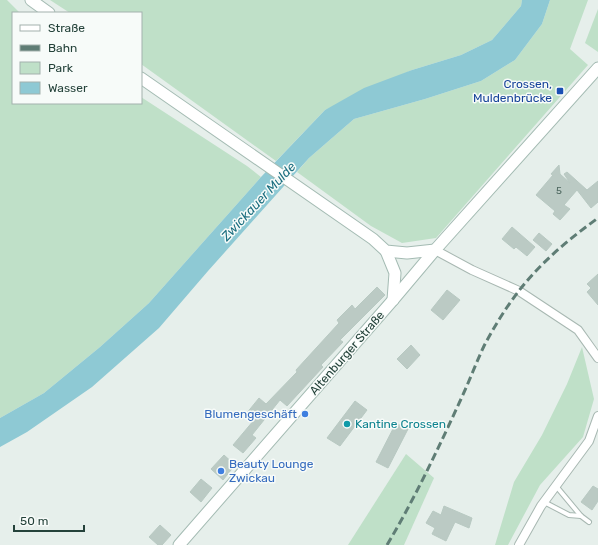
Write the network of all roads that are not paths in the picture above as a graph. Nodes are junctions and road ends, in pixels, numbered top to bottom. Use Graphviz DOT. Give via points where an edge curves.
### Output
graph roads {
  1 [pos="30,0"];
  2 [pos="48,12"];
  3 [pos="598,68"];
  4 [pos="142,79"];
  5 [pos="435,250"];
  6 [pos="386,251"];
  7 [pos="393,300"];
  8 [pos="598,358"];
  9 [pos="598,416"];
  10 [pos="556,485"];
  11 [pos="544,502"];
  12 [pos="581,516"];
  13 [pos="590,522"];
  14 [pos="179,545"];
  15 [pos="519,545"];
  1 -- 2 [label="street"];
  3 -- 5 [label="street, Altenburger Straße"];
  4 -- 6 [label="street"];
  5 -- 6 [label="street" via="407,253"];
  5 -- 7 [label="street, Altenburger Straße"];
  5 -- 8 [label="street" via="519,291 578,330"];
  6 -- 7 [label="street" via="395,272"];
  7 -- 14 [label="street, Altenburger Straße"];
  9 -- 10 [label="street" via="589,441"];
  10 -- 11 [label="street"];
  10 -- 12 [label="lane"];
  11 -- 12 [label="lane" via="569,514"];
  11 -- 15 [label="street"];
  12 -- 13 [label="lane"];
}
